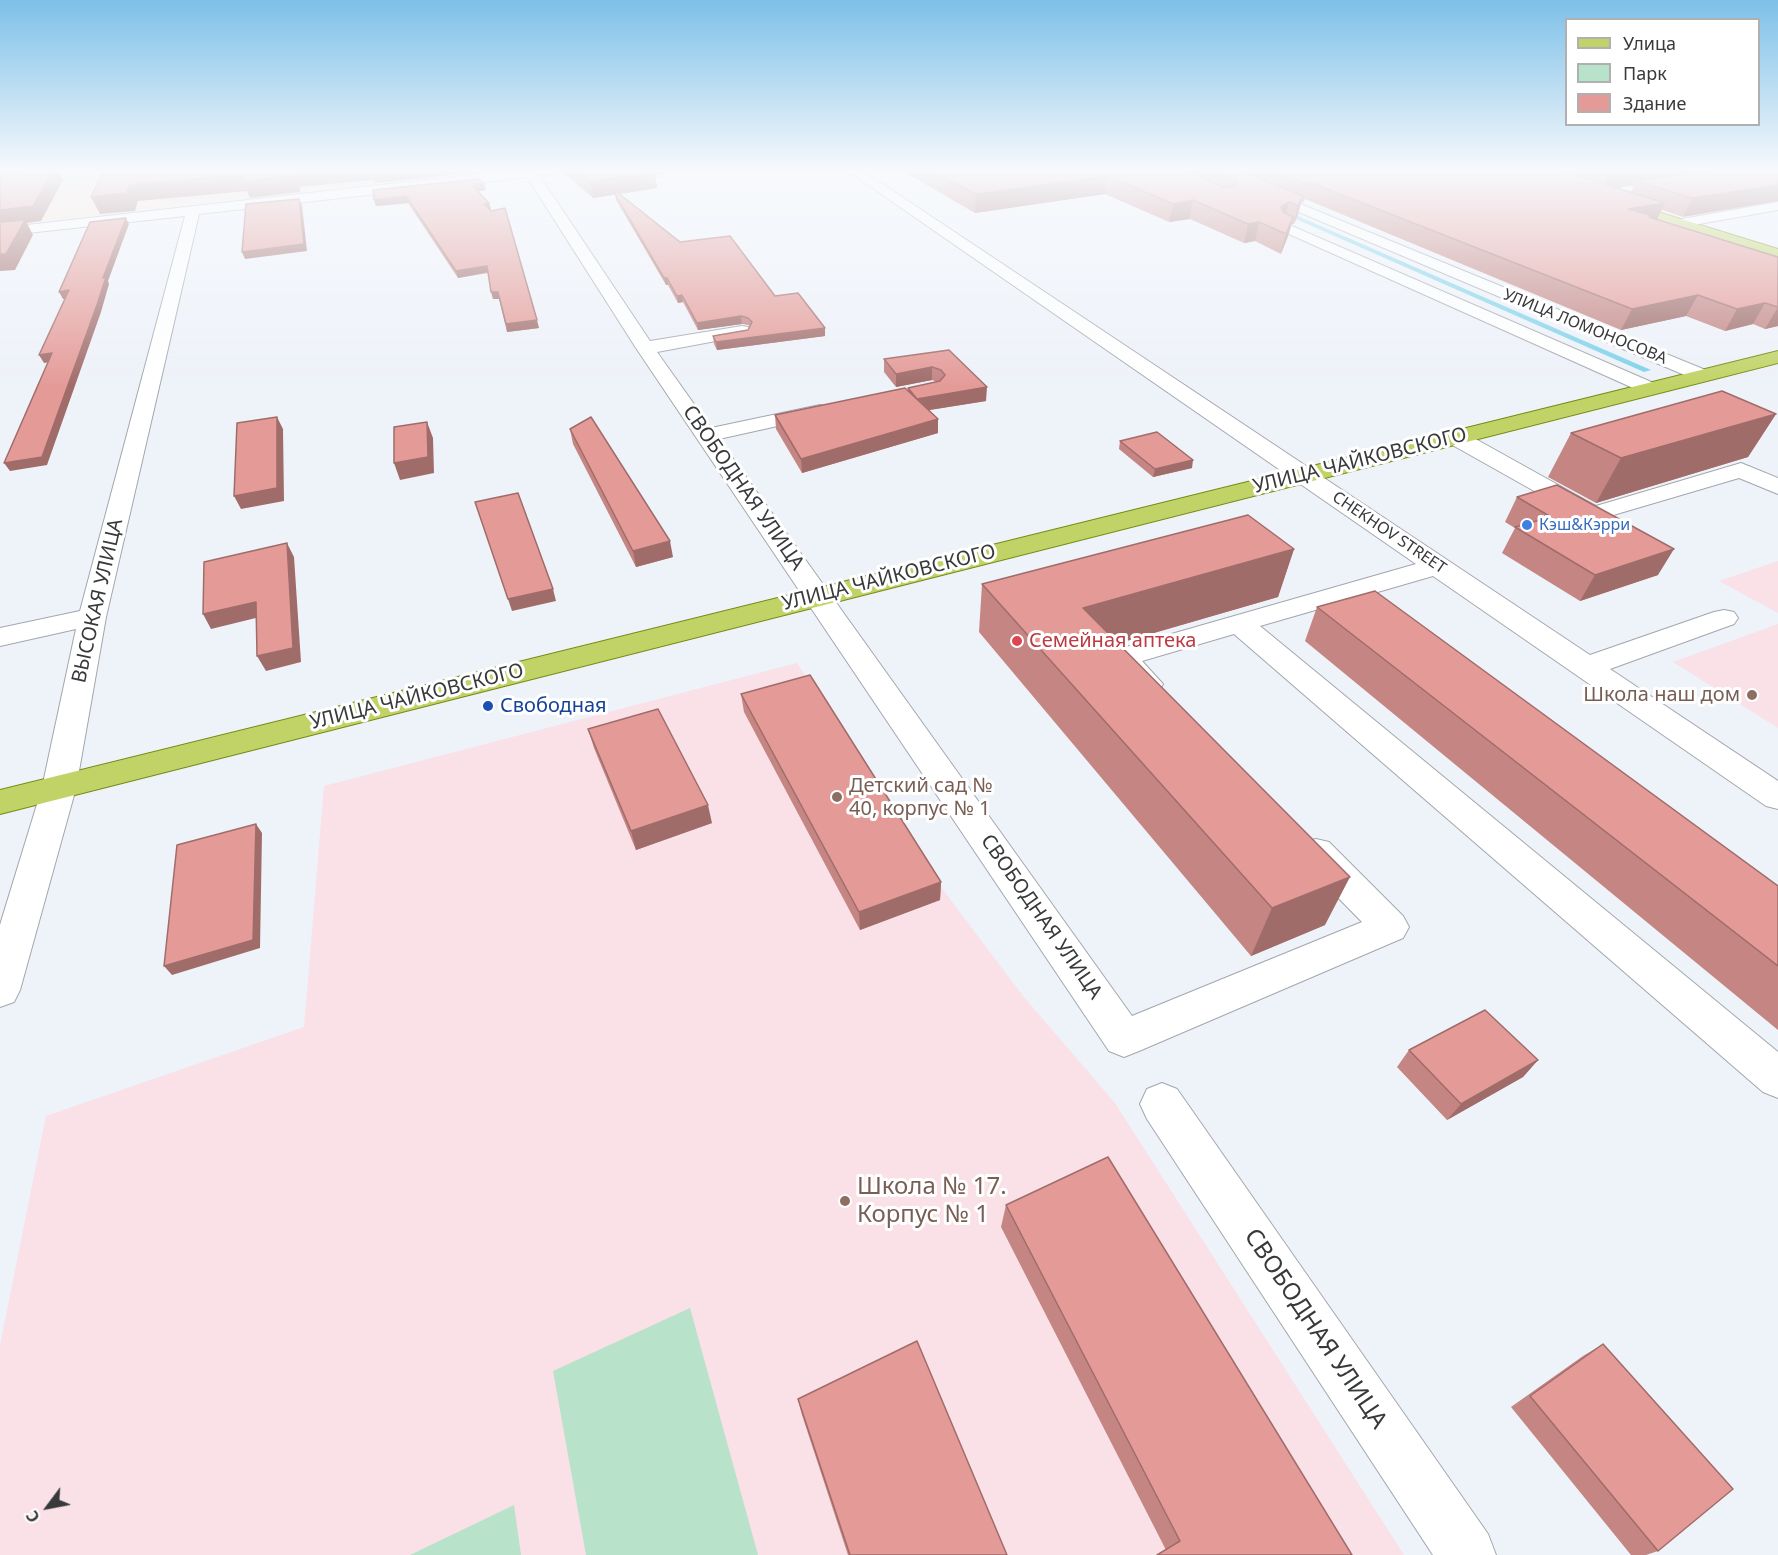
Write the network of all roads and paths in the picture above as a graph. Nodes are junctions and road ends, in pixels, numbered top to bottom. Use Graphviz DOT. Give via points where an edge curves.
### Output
graph roads {
  1 [pos="185,242"];
  2 [pos="583,242"];
  3 [pos="957,242"];
  4 [pos="1319,242"];
  5 [pos="1377,242"];
  6 [pos="1739,242"];
  7 [pos="1778,254"];
  8 [pos="742,330"];
  9 [pos="645,348"];
  10 [pos="1778,357"];
  11 [pos="1701,375"];
  12 [pos="1649,388"];
  13 [pos="842,407"];
  14 [pos="707,435"];
  15 [pos="1455,437"];
  16 [pos="1303,475"];
  17 [pos="1778,488"];
  18 [pos="1438,566"];
  19 [pos="819,596"];
  20 [pos="92,617"];
  21 [pos="1724,618"];
  22 [pos="1239,623"];
  23 [pos="0,637"];
  24 [pos="1586,667"];
  25 [pos="1172,708"];
  26 [pos="58,788"];
  27 [pos="1778,797"];
  28 [pos="0,802"];
  29 [pos="1298,834"];
  30 [pos="0,990"];
  31 [pos="1778,1078"];
  32 [pos="1162,1104"];
  33 [pos="1467,1555"];
  1 -- 20 [label="street, ВЫСОКАЯ УЛИЦА"];
  2 -- 9 [label="street, СВОБОДНАЯ УЛИЦА"];
  3 -- 16 [label="street, CHEKHOV STREET"];
  4 -- 12 [label="street"];
  5 -- 11 [label="street, УЛИЦА ЛОМОНОСОВА"];
  6 -- 7 [label="main road"];
  8 -- 9 [label="street"];
  9 -- 14 [label="street, СВОБОДНАЯ УЛИЦА"];
  10 -- 11 [label="main road, УЛИЦА ЧАЙКОВСКОГО"];
  11 -- 12 [label="main road, УЛИЦА ЧАЙКОВСКОГО"];
  12 -- 15 [label="main road, УЛИЦА ЧАЙКОВСКОГО"];
  13 -- 14 [label="street"];
  14 -- 19 [label="street, СВОБОДНАЯ УЛИЦА"];
  15 -- 16 [label="main road, УЛИЦА ЧАЙКОВСКОГО"];
  15 -- 17 [label="street" via="1593,514 1741,470"];
  16 -- 18 [label="street, CHEKHOV STREET"];
  16 -- 19 [label="main road, УЛИЦА ЧАЙКОВСКОГО"];
  18 -- 22 [label="street"];
  18 -- 24 [label="street, CHEKHOV STREET"];
  19 -- 26 [label="main road, УЛИЦА ЧАЙКОВСКОГО"];
  19 -- 29 [label="street, СВОБОДНАЯ УЛИЦА" via="1124,1038 1390,927"];
  20 -- 23 [label="street"];
  20 -- 26 [label="street, ВЫСОКАЯ УЛИЦА"];
  21 -- 24 [label="street"];
  22 -- 25 [label="street" via="1122,657"];
  22 -- 31 [label="street"];
  24 -- 27 [label="street, CHEKHOV STREET"];
  26 -- 28 [label="main road, УЛИЦА ЧАЙКОВСКОГО"];
  26 -- 30 [label="street, ВЫСОКАЯ УЛИЦА"];
  32 -- 33 [label="street, СВОБОДНАЯ УЛИЦА"];
}
